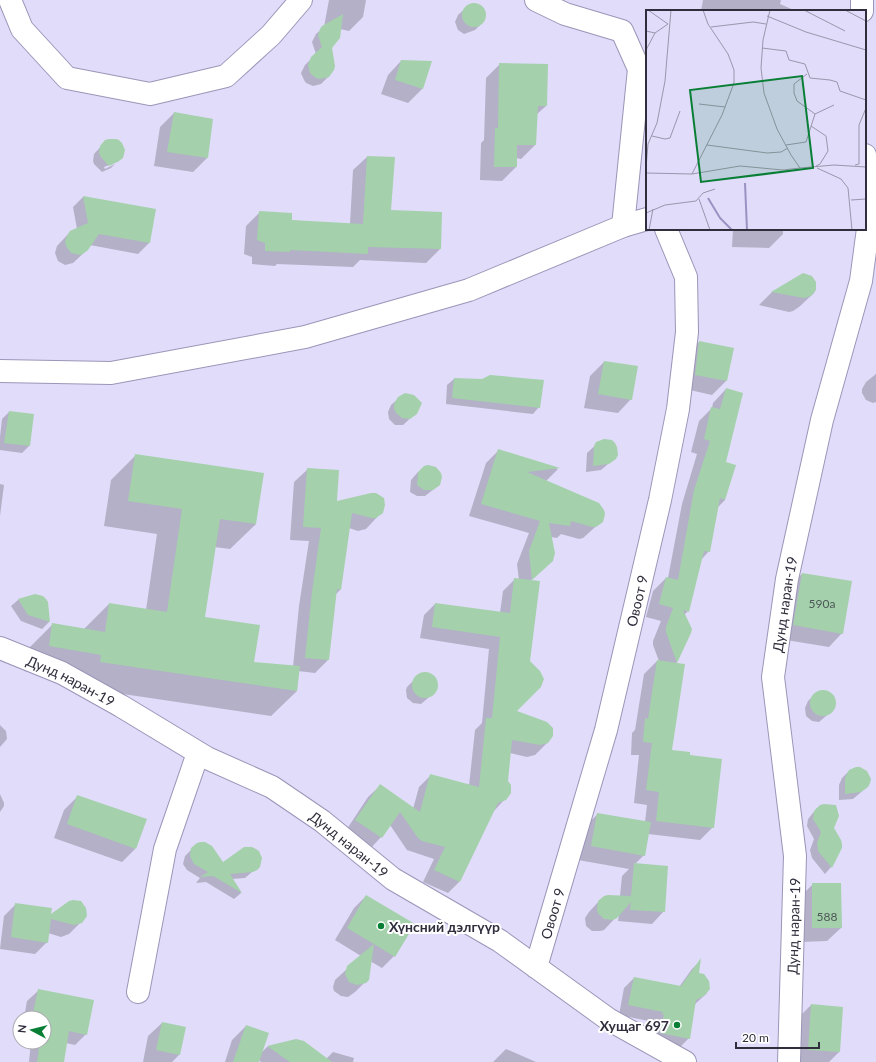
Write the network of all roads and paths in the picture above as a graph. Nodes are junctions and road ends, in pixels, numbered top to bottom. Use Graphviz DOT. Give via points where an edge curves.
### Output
graph roads {
  1 [pos="10,0"];
  2 [pos="301,0"];
  3 [pos="536,0"];
  4 [pos="866,160"];
  5 [pos="646,219"];
  6 [pos="622,226"];
  7 [pos="666,230"];
  8 [pos="0,371"];
  9 [pos="0,648"];
  10 [pos="198,753"];
  11 [pos="536,967"];
  12 [pos="138,992"];
  13 [pos="685,1062"];
  14 [pos="789,1062"];
  1 -- 2 [label="street" via="22,29 67,78 150,94 226,76 272,35"];
  3 -- 6 [label="street" via="565,14 622,31 639,69"];
  4 -- 14 [label="street, Дунд наран-19" via="873,191 861,281 822,420 787,579 773,677 795,856"];
  5 -- 6 [label="street"];
  6 -- 8 [label="street" via="469,290 305,336 111,373"];
  7 -- 11 [label="street, Овоот 9" via="686,277 687,332 678,409 660,500 606,730"];
  9 -- 10 [label="street, Дунд наран-19" via="62,673"];
  10 -- 11 [label="street, Дунд наран-19" via="272,787 322,821 393,879 500,941"];
  10 -- 12 [label="street" via="165,849"];
  11 -- 13 [label="street, Дунд наран-19" via="608,1019"];
}
